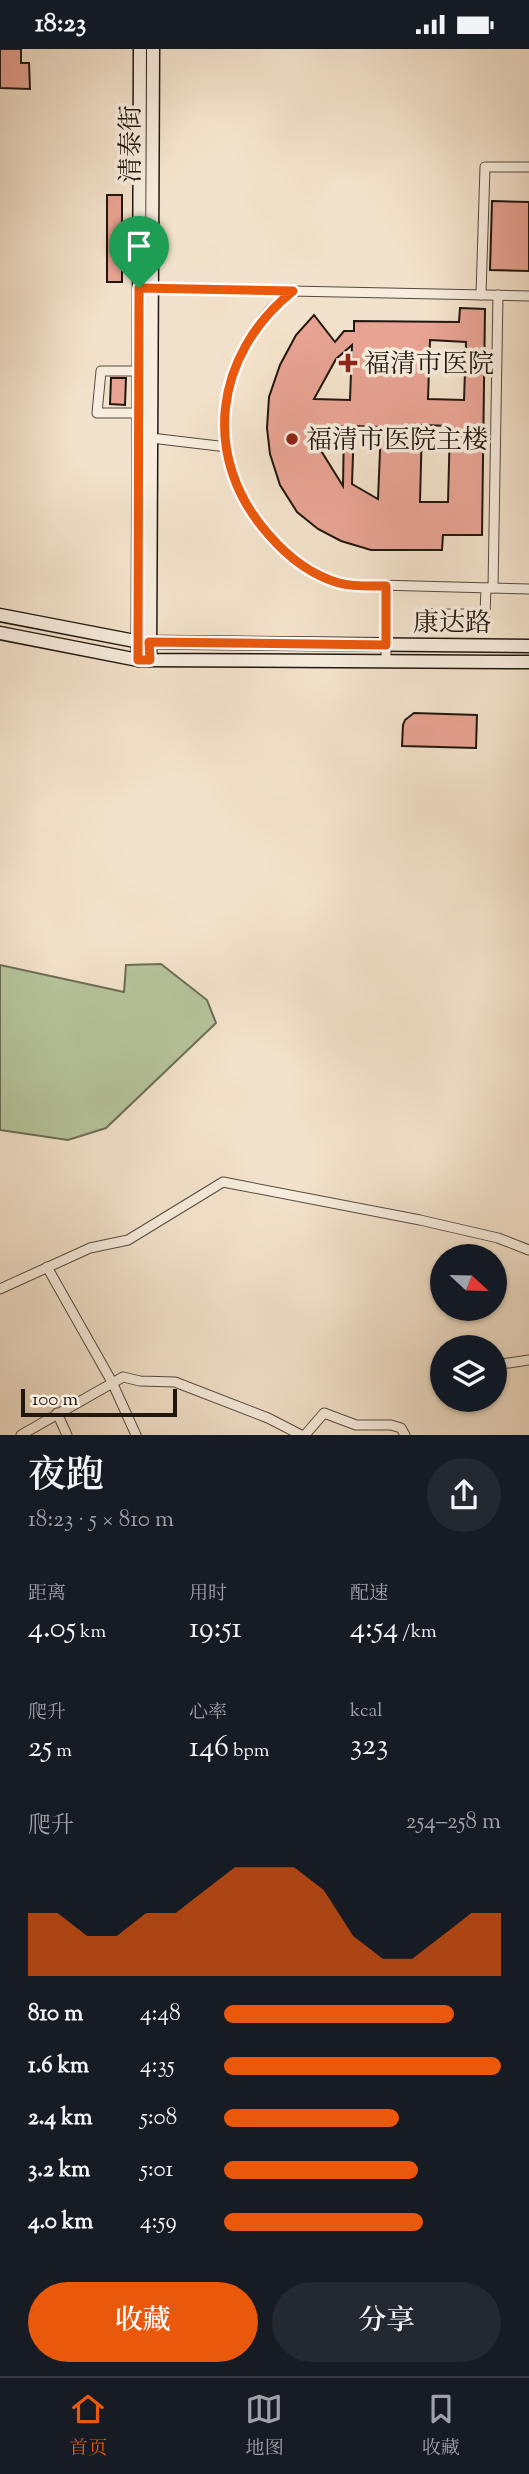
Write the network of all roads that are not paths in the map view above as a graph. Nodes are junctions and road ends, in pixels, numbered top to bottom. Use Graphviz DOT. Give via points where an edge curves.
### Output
graph roads {
  1 [pos="140,49"];
  2 [pos="153,49"];
  3 [pos="529,167"];
  4 [pos="146,288"];
  5 [pos="293,291"];
  6 [pos="481,295"];
  7 [pos="498,295"];
  8 [pos="529,296"];
  9 [pos="139,371"];
  10 [pos="138,413"];
  11 [pos="151,438"];
  12 [pos="227,447"];
  13 [pos="386,586"];
  14 [pos="490,588"];
  15 [pos="529,589"];
  16 [pos="429,614"];
  17 [pos="0,615"];
  18 [pos="0,633"];
  19 [pos="143,642"];
  20 [pos="386,645"];
  21 [pos="529,646"];
  22 [pos="144,660"];
  23 [pos="386,661"];
  24 [pos="529,662"];
  25 [pos="529,1250"];
  26 [pos="47,1267"];
  27 [pos="0,1289"];
  28 [pos="529,1360"];
  29 [pos="507,1364"];
  30 [pos="112,1382"];
  31 [pos="57,1413"];
  32 [pos="21,1434"];
  33 [pos="67,1434"];
  34 [pos="136,1434"];
  35 [pos="303,1434"];
  36 [pos="405,1434"];
  1 -- 4 [label="street, 清泰街"];
  2 -- 4 [label="street, 清泰街"];
  3 -- 6 [label="street" via="485,167"];
  4 -- 5 [label="street"];
  4 -- 9 [label="street, 清泰街"];
  4 -- 11 [label="street, 清泰街"];
  5 -- 6 [label="street"];
  5 -- 12 [label="street" via="271,309 236,363 226,396"];
  6 -- 7 [label="street"];
  7 -- 8 [label="street"];
  7 -- 14 [label="street"];
  9 -- 10 [label="street, 清泰街"];
  9 -- 10 [label="street" via="101,371 97,413"];
  10 -- 19 [label="street, 清泰街"];
  11 -- 12 [label="street"];
  11 -- 19 [label="street, 清泰街"];
  12 -- 13 [label="street" via="243,499 255,520 290,556 319,576 341,584"];
  13 -- 14 [label="street"];
  13 -- 20 [label="street"];
  14 -- 15 [label="street"];
  14 -- 16 [label="street" via="485,614"];
  17 -- 19 [label="street, 康达路"];
  18 -- 22 [label="street, 康达路"];
  19 -- 20 [label="street, 康达路"];
  19 -- 22 [label="street, 清泰街"];
  20 -- 21 [label="street, 康达路"];
  20 -- 23 [label="street"];
  22 -- 23 [label="street, 康达路"];
  23 -- 24 [label="street, 康达路"];
  25 -- 26 [label="street" via="420,1220 223,1182 128,1240 90,1248"];
  26 -- 27 [label="street"];
  26 -- 30 [label="street"];
  28 -- 29 [label="street"];
  30 -- 31 [label="street"];
  30 -- 34 [label="street"];
  30 -- 35 [label="street" via="123,1377 175,1382"];
  31 -- 32 [label="street"];
  31 -- 33 [label="street"];
  35 -- 36 [label="street" via="324,1413 356,1425 391,1425"];
}
